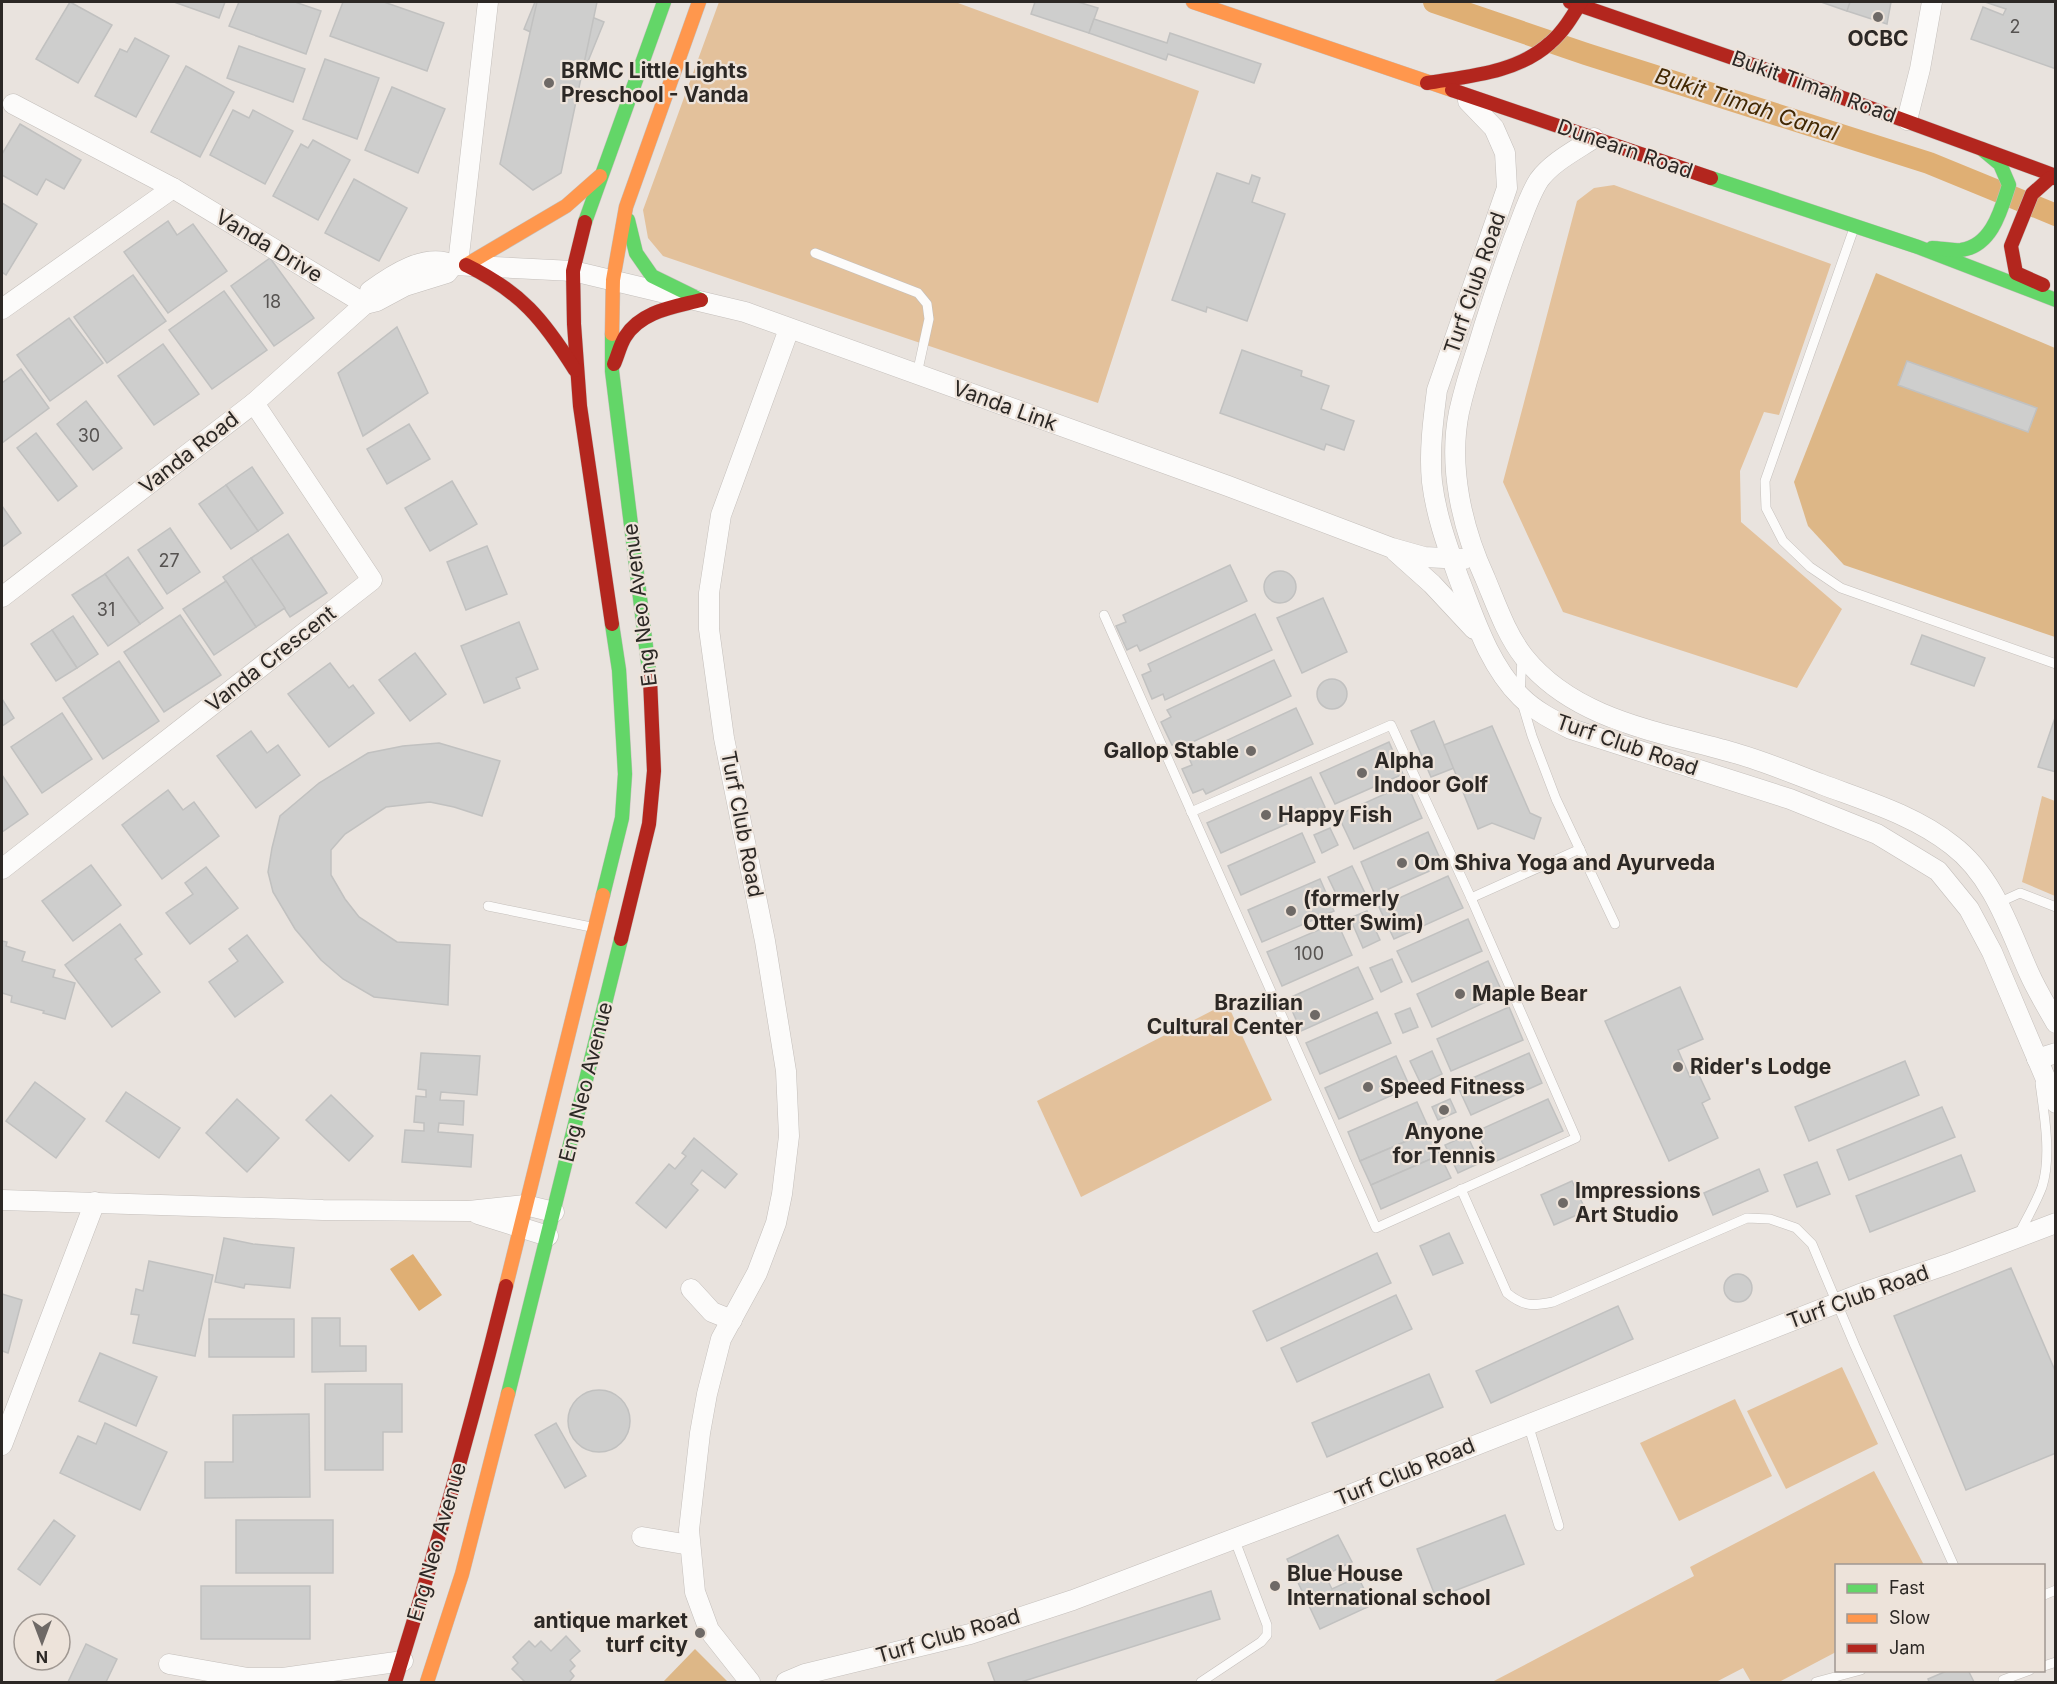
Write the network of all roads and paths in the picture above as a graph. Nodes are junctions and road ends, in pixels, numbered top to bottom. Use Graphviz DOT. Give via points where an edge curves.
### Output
graph roads {
  1 [pos="488,2"];
  2 [pos="664,2"];
  3 [pos="699,2"];
  4 [pos="1193,2"];
  5 [pos="1932,2"];
  6 [pos="1577,3"];
  7 [pos="1652,12"];
  8 [pos="1661,32"];
  9 [pos="1427,83"];
  10 [pos="1462,94"];
  11 [pos="13,104"];
  12 [pos="1907,120"];
  13 [pos="1594,138"];
  14 [pos="1981,148"];
  15 [pos="601,175"];
  16 [pos="2055,177"];
  17 [pos="173,188"];
  18 [pos="626,207"];
  19 [pos="1855,226"];
  20 [pos="1918,247"];
  21 [pos="815,253"];
  22 [pos="459,264"];
  23 [pos="573,271"];
  24 [pos="613,280"];
  25 [pos="2055,290"];
  26 [pos="701,300"];
  27 [pos="2055,300"];
  28 [pos="367,302"];
  29 [pos="2,309"];
  30 [pos="789,329"];
  31 [pos="612,371"];
  32 [pos="577,373"];
  33 [pos="917,374"];
  34 [pos="254,402"];
  35 [pos="1392,548"];
  36 [pos="1476,559"];
  37 [pos="1452,560"];
  38 [pos="2,597"];
  39 [pos="1104,615"];
  40 [pos="1480,636"];
  41 [pos="1522,655"];
  42 [pos="2055,664"];
  43 [pos="1520,696"];
  44 [pos="1191,812"];
  45 [pos="1580,849"];
  46 [pos="2,869"];
  47 [pos="1471,898"];
  48 [pos="1998,903"];
  49 [pos="488,906"];
  50 [pos="2055,907"];
  51 [pos="1615,924"];
  52 [pos="594,927"];
  53 [pos="622,934"];
  54 [pos="2055,1023"];
  55 [pos="2046,1056"];
  56 [pos="2055,1103"];
  57 [pos="1461,1190"];
  58 [pos="2,1200"];
  59 [pos="95,1202"];
  60 [pos="525,1205"];
  61 [pos="469,1211"];
  62 [pos="554,1212"];
  63 [pos="2055,1222"];
  64 [pos="520,1226"];
  65 [pos="548,1236"];
  66 [pos="2017,1238"];
  67 [pos="691,1289"];
  68 [pos="1837,1303"];
  69 [pos="732,1320"];
  70 [pos="1528,1424"];
  71 [pos="2,1445"];
  72 [pos="1559,1526"];
  73 [pos="642,1538"];
  74 [pos="1234,1538"];
  75 [pos="690,1545"];
  76 [pos="1953,1564"];
  77 [pos="403,1661"];
  78 [pos="169,1664"];
  79 [pos="1858,1672"];
  80 [pos="2026,1672"];
  81 [pos="2002,1678"];
  82 [pos="395,1683"];
  83 [pos="427,1683"];
  84 [pos="750,1683"];
  85 [pos="786,1683"];
  86 [pos="1201,1683"];
  87 [pos="1816,1683"];
  1 -- 22 [label="street"];
  2 -- 15 [label="main road, Eng Neo Avenue"];
  3 -- 18 [label="main road, Eng Neo Avenue"];
  4 -- 9 [label="main road, Dunearn Road"];
  5 -- 12 [label="street"];
  6 -- 8 [label="main road, Bukit Timah Road"];
  6 -- 9 [label="main road" via="1563,32 1539,53 1508,69"];
  7 -- 8 [label="main road"];
  8 -- 12 [label="main road, Bukit Timah Road"];
  9 -- 10 [label="main road, Dunearn Road"];
  10 -- 13 [label="main road, Dunearn Road"];
  10 -- 37 [label="street, Turf Club Road" via="1494,128 1505,153 1507,188 1437,390 1432,483"];
  11 -- 17 [label="street, Vanda Drive"];
  12 -- 14 [label="main road, Bukit Timah Road"];
  13 -- 19 [label="main road, Dunearn Road"];
  13 -- 36 [label="street, Turf Club Road" via="1540,178 1492,298 1469,376 1459,415 1456,452 1467,532"];
  14 -- 16 [label="main road, Bukit Timah Road"];
  14 -- 20 [label="main road" via="2001,164 2009,185 1995,225 1979,243 1961,250"];
  15 -- 22 [label="main road" via="566,206"];
  15 -- 23 [label="main road, Eng Neo Avenue"];
  16 -- 25 [label="main road" via="2032,194 2011,246 2016,273"];
  17 -- 28 [label="street, Vanda Drive"];
  17 -- 29 [label="street"];
  18 -- 24 [label="main road, Eng Neo Avenue"];
  18 -- 26 [label="main road" via="636,253 652,276"];
  19 -- 20 [label="main road, Dunearn Road"];
  19 -- 42 [label="lane" via="1765,481 1766,508 1783,541 1810,567 1841,588"];
  20 -- 27 [label="main road, Dunearn Road"];
  21 -- 33 [label="lane" via="918,293 927,304 928,319"];
  22 -- 23 [label="street"];
  22 -- 28 [label="street, Vanda Road" via="447,273"];
  22 -- 32 [label="main road" via="507,288 526,304 549,329"];
  23 -- 24 [label="street"];
  23 -- 32 [label="main road, Eng Neo Avenue"];
  24 -- 26 [label="street, Vanda Link"];
  24 -- 31 [label="main road, Eng Neo Avenue"];
  26 -- 30 [label="street, Vanda Link"];
  26 -- 31 [label="main road" via="653,313 639,322 625,337"];
  28 -- 34 [label="street, Vanda Road"];
  30 -- 33 [label="street, Vanda Link"];
  30 -- 69 [label="street, Turf Club Road" via="722,515 709,592 709,629 724,738 765,941 786,1071 789,1136 776,1223 757,1273"];
  31 -- 53 [label="main road, Eng Neo Avenue" via="650,672 654,771 649,824"];
  32 -- 52 [label="main road, Eng Neo Avenue" via="619,670 625,774 622,818"];
  33 -- 35 [label="street, Vanda Link"];
  34 -- 38 [label="street, Vanda Road"];
  34 -- 46 [label="street, Vanda Crescent" via="372,580"];
  35 -- 37 [label="street, Vanda Link"];
  35 -- 40 [label="street, Vanda Link"];
  36 -- 37 [label="street, Vanda Link"];
  36 -- 41 [label="street, Turf Club Road"];
  37 -- 40 [label="street, Turf Club Road"];
  39 -- 44 [label="lane"];
  40 -- 43 [label="street, Turf Club Road"];
  41 -- 43 [label="lane"];
  41 -- 48 [label="street, Turf Club Road" via="1565,694 1592,711 1742,755 1898,813 1955,846 1984,878"];
  43 -- 45 [label="lane" via="1556,799"];
  43 -- 55 [label="street, Turf Club Road" via="1571,729 1790,799 1877,834 1938,871 1974,917"];
  44 -- 47 [label="lane" via="1392,725"];
  44 -- 57 [label="lane" via="1376,1228"];
  45 -- 47 [label="lane"];
  45 -- 51 [label="lane"];
  47 -- 57 [label="lane" via="1576,1138"];
  48 -- 50 [label="lane" via="2020,893"];
  48 -- 54 [label="street, Turf Club Road"];
  49 -- 52 [label="lane"];
  52 -- 53 [label="street"];
  52 -- 60 [label="main road, Eng Neo Avenue"];
  53 -- 62 [label="main road, Eng Neo Avenue"];
  55 -- 56 [label="street, Turf Club Road"];
  55 -- 66 [label="lane, Turf Club Road" via="2046,1163 2042,1186"];
  57 -- 68 [label="lane" via="1507,1293 1518,1302 1535,1306 1553,1302 1747,1218 1770,1219 1796,1228 1812,1244"];
  58 -- 59 [label="street"];
  59 -- 61 [label="street"];
  59 -- 71 [label="street"];
  60 -- 61 [label="street"];
  60 -- 62 [label="street"];
  60 -- 64 [label="main road, Eng Neo Avenue"];
  61 -- 64 [label="street"];
  62 -- 65 [label="main road, Eng Neo Avenue"];
  63 -- 66 [label="street, Turf Club Road"];
  64 -- 65 [label="street"];
  64 -- 77 [label="main road, Eng Neo Avenue" via="478,1398"];
  65 -- 83 [label="main road, Eng Neo Avenue" via="462,1574"];
  66 -- 68 [label="street, Turf Club Road"];
  67 -- 69 [label="street" via="712,1312"];
  68 -- 70 [label="street, Turf Club Road"];
  68 -- 76 [label="lane"];
  69 -- 75 [label="street, Turf Club Road" via="722,1338 701,1423"];
  70 -- 72 [label="lane"];
  70 -- 74 [label="street, Turf Club Road"];
  73 -- 75 [label="street"];
  74 -- 85 [label="street, Turf Club Road" via="970,1634 805,1674"];
  74 -- 86 [label="lane" via="1267,1625 1267,1635"];
  75 -- 84 [label="street, Turf Club Road" via="694,1592 709,1630"];
  77 -- 78 [label="street" via="283,1678 248,1678"];
  77 -- 82 [label="main road, Eng Neo Avenue"];
  79 -- 87 [label="lane"];
  80 -- 81 [label="lane"];
}
